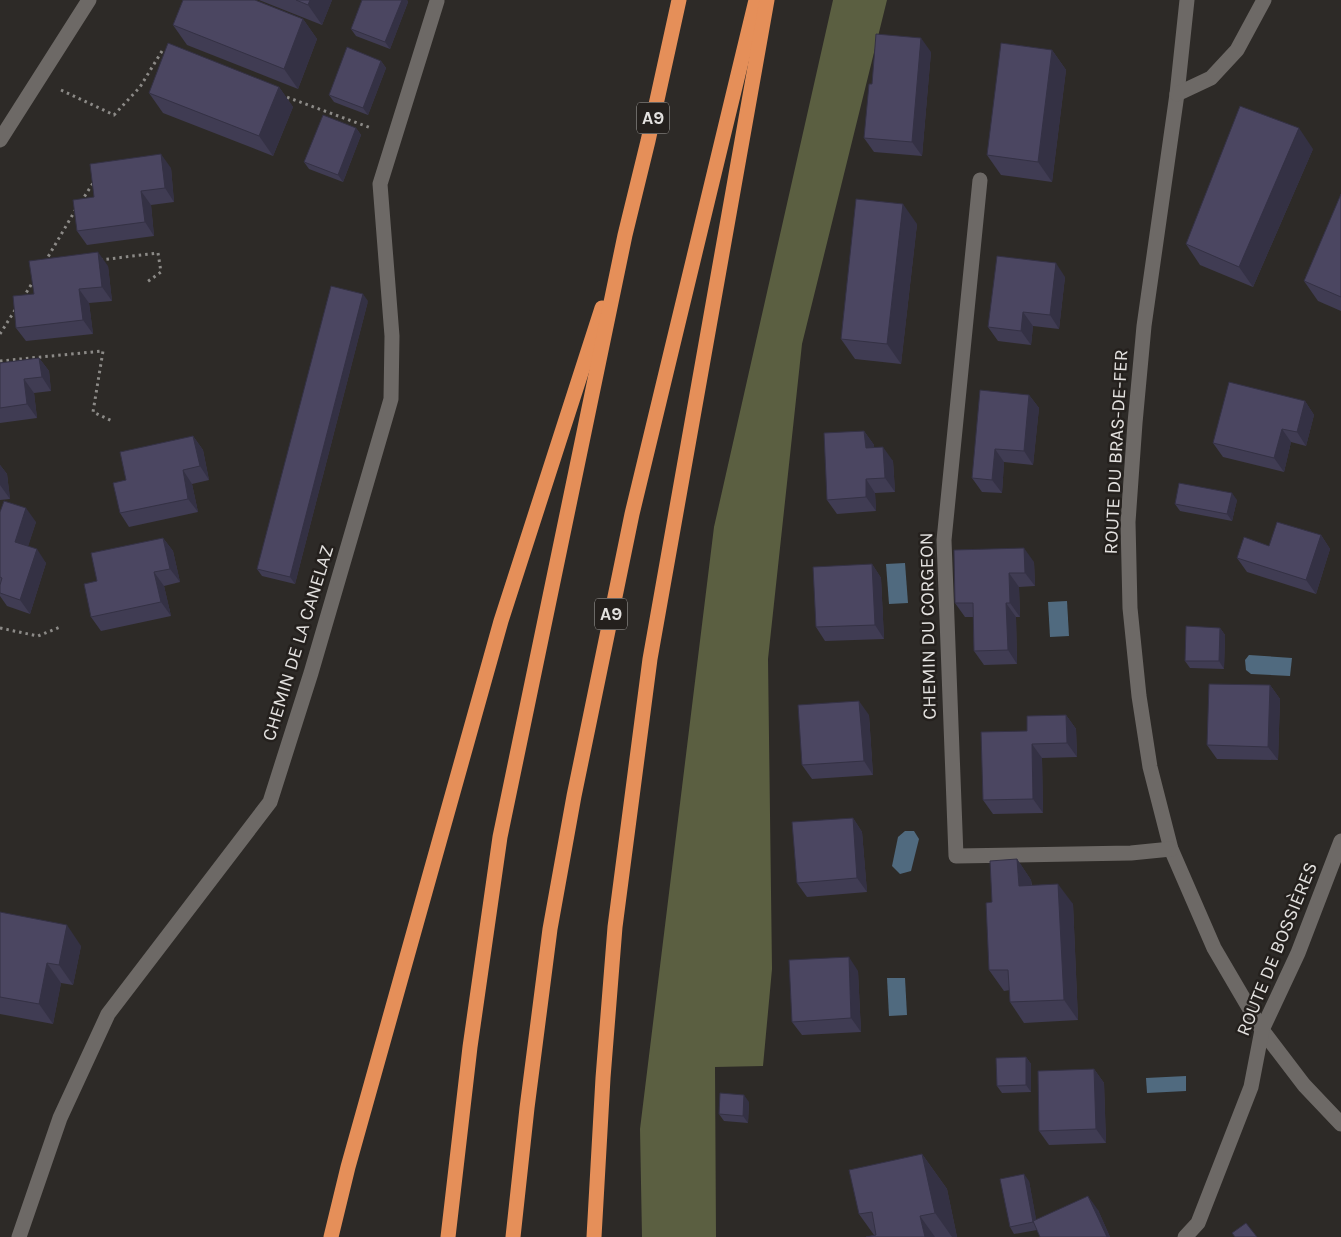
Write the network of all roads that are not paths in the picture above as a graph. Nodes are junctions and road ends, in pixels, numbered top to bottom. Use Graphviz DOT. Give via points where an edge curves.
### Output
graph roads {
  1 [pos="89,0"];
  2 [pos="679,0"];
  3 [pos="756,0"];
  4 [pos="767,0"];
  5 [pos="1187,0"];
  6 [pos="1264,0"];
  7 [pos="437,1"];
  8 [pos="1177,94"];
  9 [pos="0,140"];
  10 [pos="980,180"];
  11 [pos="625,235"];
  12 [pos="1341,841"];
  13 [pos="1171,849"];
  14 [pos="1262,1030"];
  15 [pos="1341,1124"];
  16 [pos="19,1237"];
  17 [pos="331,1237"];
  18 [pos="448,1237"];
  19 [pos="513,1237"];
  20 [pos="594,1237"];
  21 [pos="1185,1237"];
  1 -- 9 [label="street"];
  2 -- 11 [label="highway, A9"];
  3 -- 19 [label="highway, A9" via="632,514 574,796 550,929"];
  4 -- 20 [label="highway, A9" via="649,669 615,927"];
  5 -- 8 [label="street, ROUTE DU BRAS-DE-FER"];
  6 -- 8 [label="street" via="1237,50 1218,71 1211,78"];
  7 -- 16 [label="street, CHEMIN DE LA CANELAZ" via="380,184 392,336 391,399 270,802 108,1014 60,1118"];
  8 -- 13 [label="street, ROUTE DU BRAS-DE-FER" via="1144,326 1128,522 1130,608 1139,696 1150,767"];
  10 -- 13 [label="street, CHEMIN DU CORGEON" via="944,540 956,856 1131,853"];
  11 -- 17 [label="highway, A9" via="501,621"];
  11 -- 18 [label="highway, A9" via="500,837 470,1047"];
  12 -- 14 [label="street, ROUTE DE BOSSIÈRES" via="1298,953"];
  13 -- 14 [label="street, ROUTE DU BRAS-DE-FER" via="1214,948"];
  14 -- 15 [label="street, ROUTE DU BRAS-DE-FER" via="1304,1085"];
  14 -- 21 [label="street, ROUTE DE BOSSIÈRES" via="1250,1087 1198,1222"];
}
